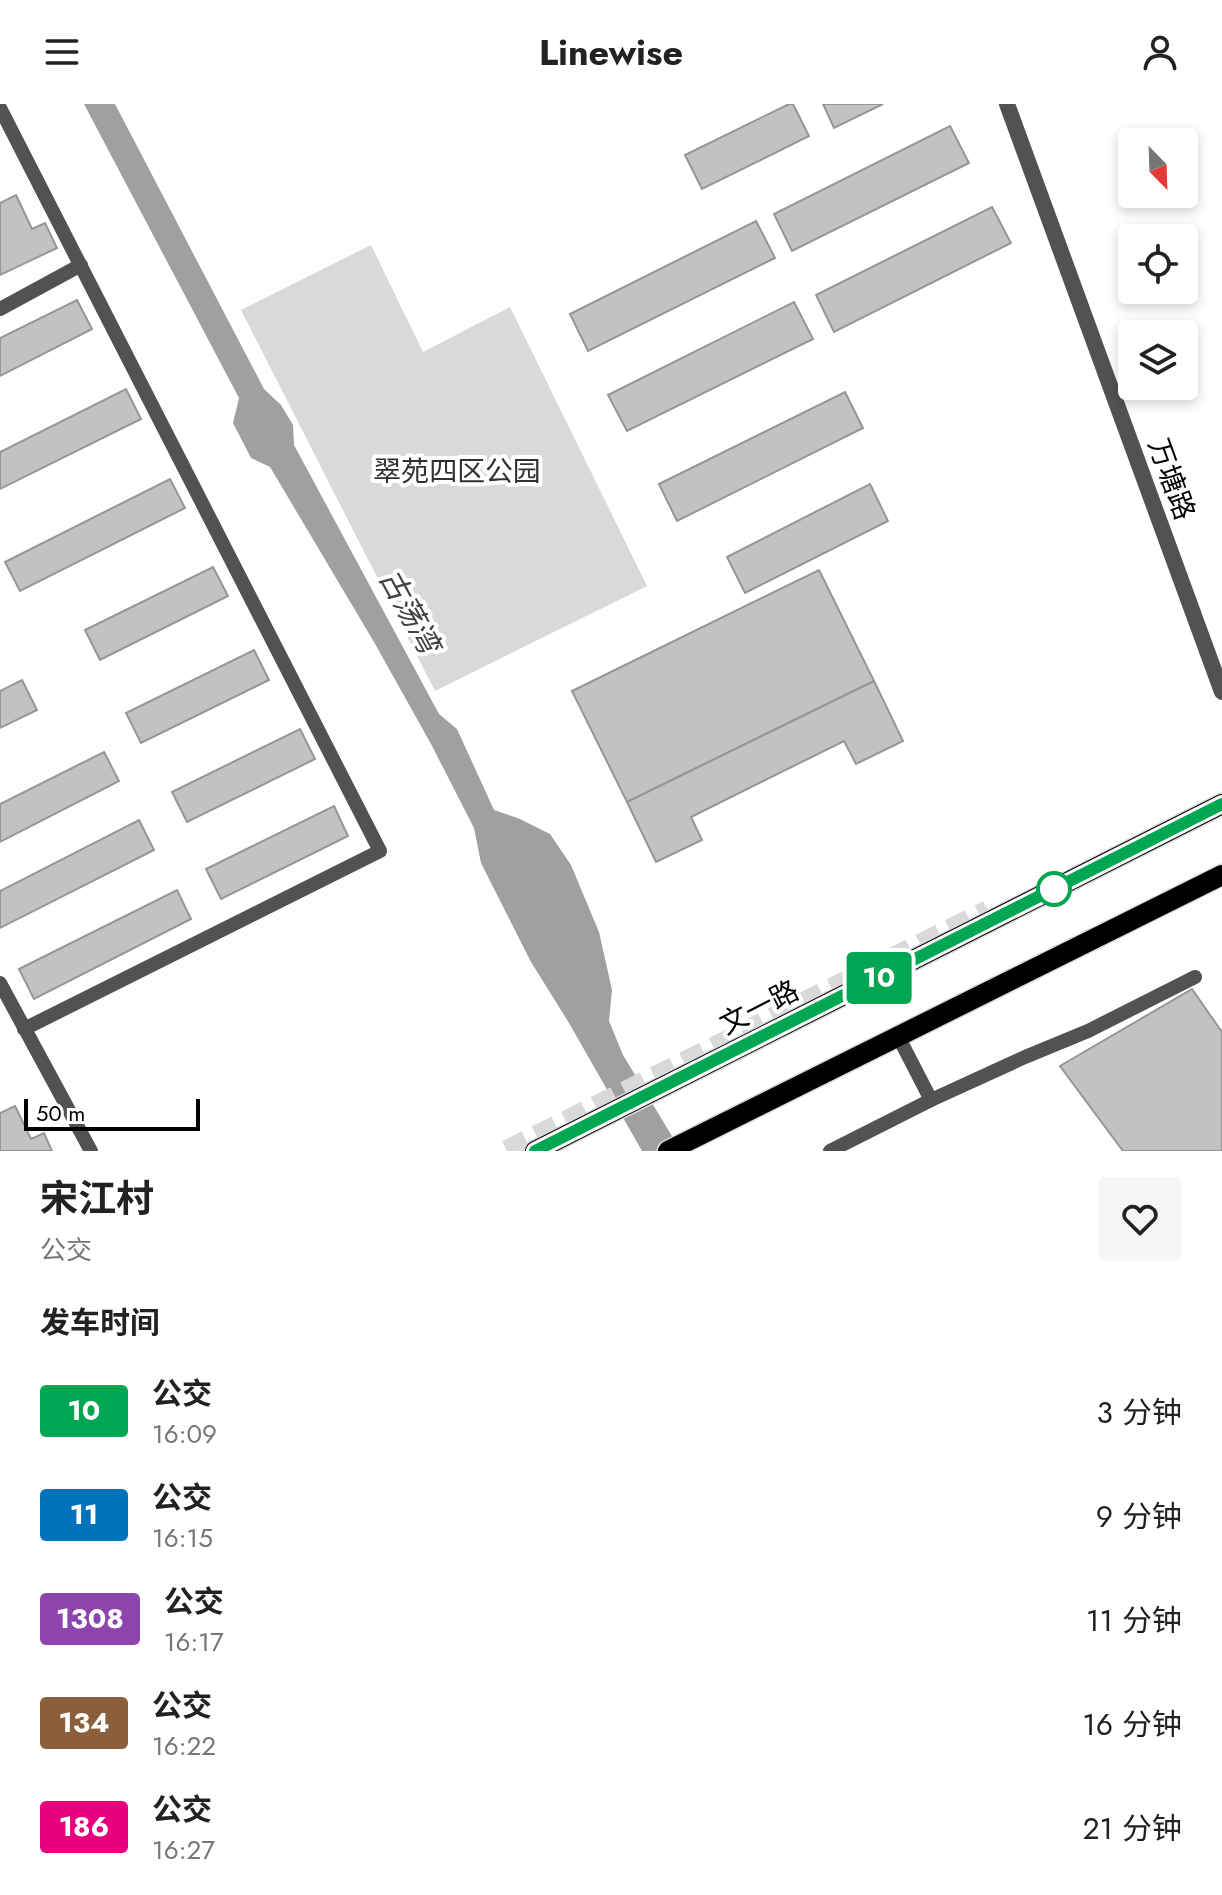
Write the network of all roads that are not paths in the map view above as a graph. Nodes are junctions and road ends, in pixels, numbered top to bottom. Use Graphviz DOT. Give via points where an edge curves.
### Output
graph roads {
  1 [pos="1007,104"];
  2 [pos="0,108"];
  3 [pos="81,265"];
  4 [pos="0,309"];
  5 [pos="1222,692"];
  6 [pos="1222,804"];
  7 [pos="1222,875"];
  8 [pos="1195,977"];
  9 [pos="0,983"];
  10 [pos="24,1029"];
  11 [pos="898,1036"];
  12 [pos="931,1100"];
  13 [pos="91,1151"];
  14 [pos="535,1151"];
  15 [pos="668,1151"];
  16 [pos="830,1151"];
  1 -- 5 [label="street, 万塘路"];
  2 -- 3 [label="lane"];
  3 -- 4 [label="lane"];
  3 -- 10 [label="lane" via="380,851"];
  6 -- 14 [label="main road, 文一路"];
  7 -- 11 [label="main road"];
  8 -- 12 [label="lane"];
  9 -- 10 [label="lane"];
  10 -- 13 [label="lane"];
  11 -- 12 [label="lane"];
  11 -- 15 [label="main road"];
  12 -- 16 [label="lane"];
}
